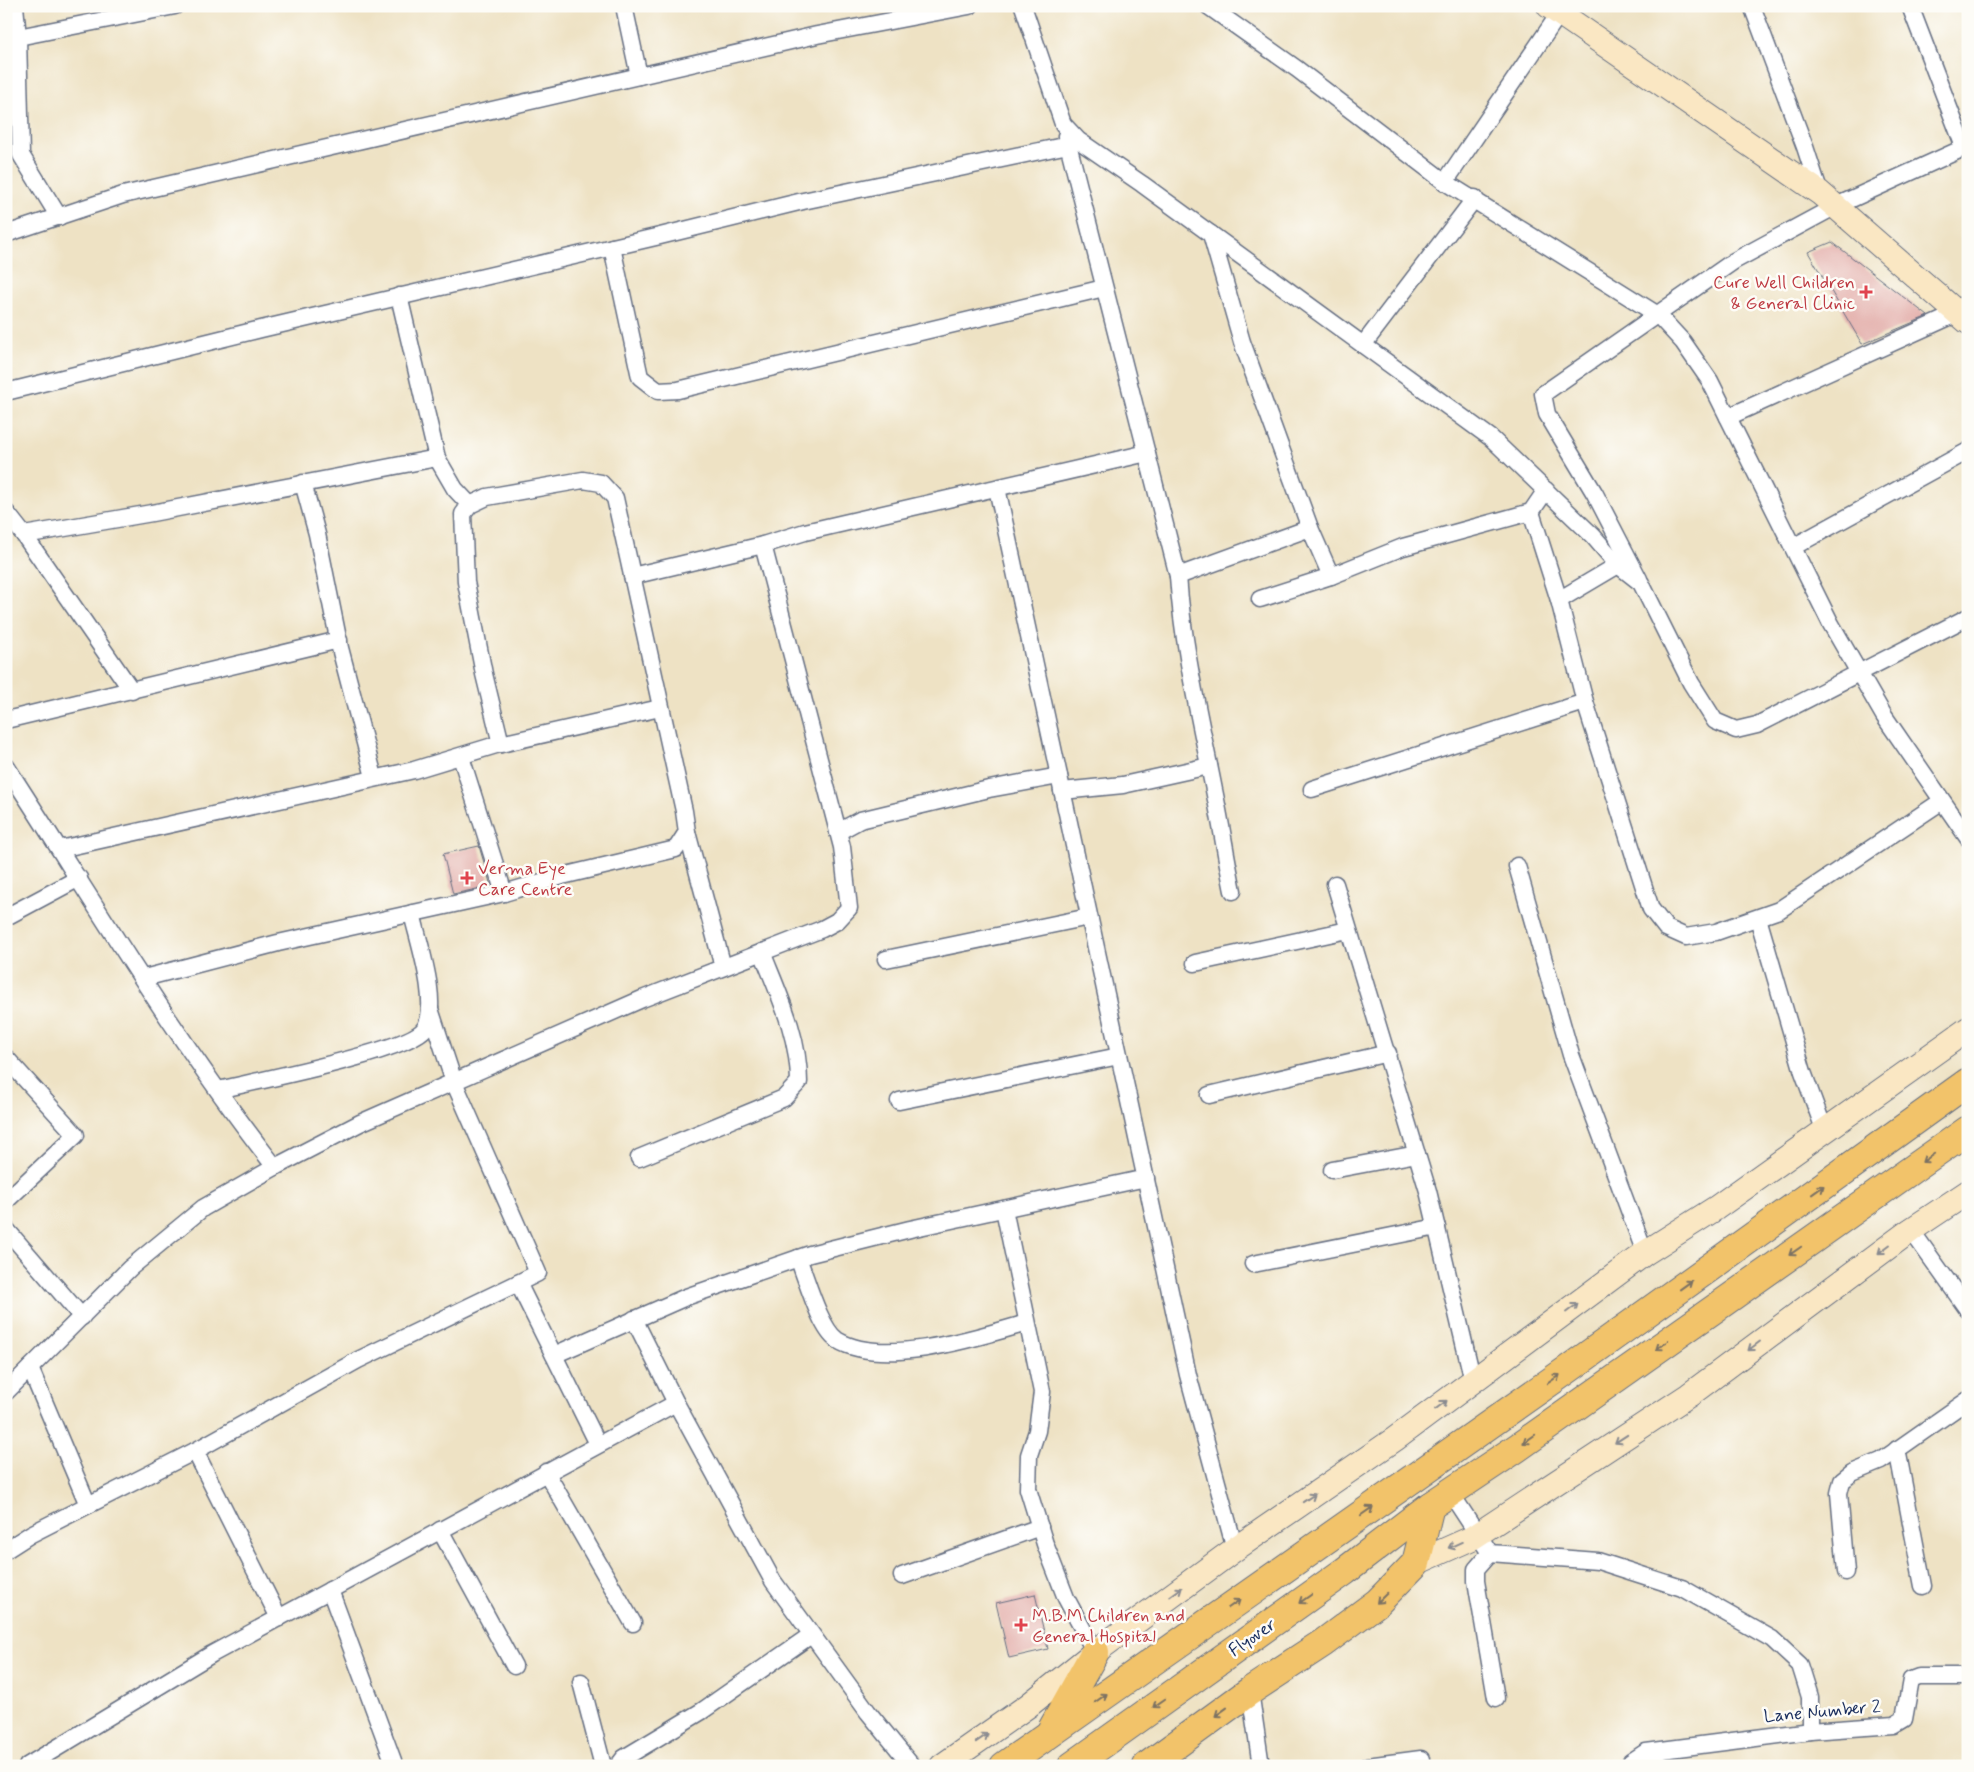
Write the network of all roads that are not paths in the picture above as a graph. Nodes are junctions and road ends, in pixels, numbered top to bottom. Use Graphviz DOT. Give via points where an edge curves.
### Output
graph roads {
  1 [pos="15,6"];
  2 [pos="175,6"];
  3 [pos="624,6"];
  4 [pos="969,6"];
  5 [pos="1024,6"];
  6 [pos="1752,6"];
  7 [pos="1910,6"];
  8 [pos="1211,7"];
  9 [pos="1554,10"];
  10 [pos="18,37"];
  11 [pos="639,76"];
  12 [pos="1063,124"];
  13 [pos="1068,145"];
  14 [pos="1966,147"];
  15 [pos="13,157"];
  16 [pos="1445,182"];
  17 [pos="1475,198"];
  18 [pos="1828,200"];
  19 [pos="60,217"];
  20 [pos="6,234"];
  21 [pos="1211,234"];
  22 [pos="612,247"];
  23 [pos="1104,288"];
  24 [pos="399,296"];
  25 [pos="1964,313"];
  26 [pos="1658,315"];
  27 [pos="1363,345"];
  28 [pos="6,392"];
  29 [pos="1728,417"];
  30 [pos="1968,451"];
  31 [pos="1148,453"];
  32 [pos="437,458"];
  33 [pos="303,483"];
  34 [pos="997,488"];
  35 [pos="1546,490"];
  36 [pos="470,505"];
  37 [pos="6,512"];
  38 [pos="1531,512"];
  39 [pos="1310,528"];
  40 [pos="24,535"];
  41 [pos="763,545"];
  42 [pos="1793,547"];
  43 [pos="1618,565"];
  44 [pos="632,576"];
  45 [pos="1178,576"];
  46 [pos="1331,576"];
  47 [pos="1641,583"];
  48 [pos="1260,599"];
  49 [pos="1559,600"];
  50 [pos="1968,617"];
  51 [pos="338,640"];
  52 [pos="1860,674"];
  53 [pos="132,691"];
  54 [pos="1585,702"];
  55 [pos="660,708"];
  56 [pos="6,720"];
  57 [pos="501,744"];
  58 [pos="461,757"];
  59 [pos="6,766"];
  60 [pos="1209,766"];
  61 [pos="374,777"];
  62 [pos="1061,784"];
  63 [pos="1312,789"];
  64 [pos="1942,801"];
  65 [pos="687,832"];
  66 [pos="838,832"];
  67 [pos="1968,838"];
  68 [pos="60,849"];
  69 [pos="1517,866"];
  70 [pos="79,878"];
  71 [pos="1335,884"];
  72 [pos="1233,891"];
  73 [pos="504,893"];
  74 [pos="412,913"];
  75 [pos="6,917"];
  76 [pos="1089,917"];
  77 [pos="1758,918"];
  78 [pos="1348,930"];
  79 [pos="762,952"];
  80 [pos="886,959"];
  81 [pos="1195,963"];
  82 [pos="724,967"];
  83 [pos="144,978"];
  84 [pos="430,1009"];
  85 [pos="1968,1029"];
  86 [pos="1388,1053"];
  87 [pos="1119,1056"];
  88 [pos="6,1058"];
  89 [pos="454,1082"];
  90 [pos="1968,1082"];
  91 [pos="218,1090"];
  92 [pos="1209,1095"];
  93 [pos="899,1101"];
  94 [pos="1824,1129"];
  95 [pos="1968,1130"];
  96 [pos="1417,1154"];
  97 [pos="639,1158"];
  98 [pos="275,1167"];
  99 [pos="1332,1170"];
  100 [pos="1146,1178"];
  101 [pos="1968,1192"];
  102 [pos="6,1201"];
  103 [pos="1004,1210"];
  104 [pos="1437,1227"];
  105 [pos="6,1229"];
  106 [pos="1911,1230"];
  107 [pos="1645,1253"];
  108 [pos="798,1258"];
  109 [pos="1252,1264"];
  110 [pos="518,1283"];
  111 [pos="1968,1310"];
  112 [pos="82,1317"];
  113 [pos="634,1318"];
  114 [pos="1027,1323"];
  115 [pos="554,1355"];
  116 [pos="30,1368"];
  117 [pos="1473,1381"];
  118 [pos="6,1392"];
  119 [pos="1968,1400"];
  120 [pos="676,1403"];
  121 [pos="598,1444"];
  122 [pos="1898,1449"];
  123 [pos="195,1451"];
  124 [pos="546,1472"];
  125 [pos="1440,1499"];
  126 [pos="88,1505"];
  127 [pos="1040,1527"];
  128 [pos="440,1530"];
  129 [pos="1484,1543"];
  130 [pos="1235,1549"];
  131 [pos="6,1550"];
  132 [pos="1416,1563"];
  133 [pos="1846,1572"];
  134 [pos="902,1576"];
  135 [pos="1923,1586"];
  136 [pos="330,1590"];
  137 [pos="279,1618"];
  138 [pos="633,1624"];
  139 [pos="811,1635"];
  140 [pos="1095,1652"];
  141 [pos="514,1666"];
  142 [pos="1968,1677"];
  143 [pos="581,1682"];
  144 [pos="1250,1692"];
  145 [pos="1496,1698"];
  146 [pos="1810,1730"];
  147 [pos="1049,1734"];
  148 [pos="1421,1759"];
  149 [pos="27,1766"];
  150 [pos="395,1766"];
  151 [pos="603,1766"];
  152 [pos="618,1766"];
  153 [pos="912,1766"];
  154 [pos="942,1766"];
  155 [pos="1004,1766"];
  156 [pos="1072,1766"];
  157 [pos="1147,1766"];
  158 [pos="1261,1766"];
  159 [pos="1367,1766"];
  160 [pos="1629,1766"];
  1 -- 10 [label="street"];
  2 -- 10 [label="street"];
  3 -- 11 [label="street"];
  4 -- 11 [label="street" via="817,35"];
  5 -- 12 [label="street"];
  6 -- 18 [label="street"];
  7 -- 14 [label="street"];
  8 -- 16 [label="street"];
  9 -- 16 [label="street"];
  9 -- 18 [label="street"];
  10 -- 15 [label="street"];
  11 -- 19 [label="street" via="124,195"];
  12 -- 13 [label="street"];
  12 -- 21 [label="street" via="1078,140"];
  13 -- 22 [label="street" via="803,201"];
  13 -- 23 [label="street"];
  14 -- 18 [label="street"];
  15 -- 19 [label="street"];
  16 -- 17 [label="street"];
  17 -- 26 [label="street"];
  17 -- 27 [label="street"];
  18 -- 25 [label="street"];
  18 -- 26 [label="street"];
  19 -- 20 [label="street"];
  21 -- 27 [label="street"];
  21 -- 39 [label="street" via="1242,342"];
  22 -- 23 [label="street" via="640,376 658,391 678,390"];
  22 -- 24 [label="street"];
  23 -- 31 [label="street"];
  24 -- 28 [label="street"];
  24 -- 32 [label="street"];
  25 -- 29 [label="street"];
  26 -- 29 [label="street" via="1700,365"];
  26 -- 47 [label="street" via="1543,394 1547,414 1595,494"];
  27 -- 35 [label="street" via="1491,438"];
  29 -- 42 [label="street"];
  30 -- 42 [label="street"];
  31 -- 34 [label="street"];
  31 -- 45 [label="street"];
  32 -- 33 [label="street"];
  32 -- 36 [label="street" via="455,489"];
  33 -- 40 [label="street"];
  33 -- 51 [label="street" via="317,534"];
  34 -- 41 [label="street" via="805,532"];
  34 -- 62 [label="street"];
  35 -- 38 [label="street"];
  35 -- 43 [label="street"];
  36 -- 44 [label="street" via="487,497 583,480 601,483 615,498"];
  36 -- 57 [label="street" via="463,514 466,582"];
  37 -- 40 [label="street"];
  38 -- 46 [label="street" via="1404,547"];
  38 -- 49 [label="street"];
  39 -- 45 [label="street"];
  39 -- 46 [label="street"];
  40 -- 53 [label="street"];
  41 -- 44 [label="street"];
  41 -- 66 [label="street"];
  42 -- 52 [label="street"];
  43 -- 47 [label="street"];
  43 -- 49 [label="street"];
  44 -- 55 [label="street"];
  45 -- 60 [label="street" via="1180,610 1194,696"];
  46 -- 48 [label="street"];
  47 -- 52 [label="street" via="1696,691 1715,721 1736,730 1757,725"];
  49 -- 54 [label="street"];
  50 -- 52 [label="street"];
  51 -- 53 [label="street"];
  51 -- 61 [label="street"];
  52 -- 64 [label="street" via="1884,716"];
  53 -- 56 [label="street"];
  54 -- 63 [label="street"];
  54 -- 77 [label="street" via="1651,909 1666,928 1686,936 1716,932"];
  55 -- 57 [label="street"];
  55 -- 65 [label="street"];
  57 -- 58 [label="street"];
  58 -- 61 [label="street"];
  58 -- 73 [label="street"];
  59 -- 68 [label="street"];
  60 -- 62 [label="street" via="1123,785"];
  60 -- 72 [label="street"];
  61 -- 68 [label="street"];
  62 -- 66 [label="street" via="989,789 860,820"];
  62 -- 76 [label="street"];
  64 -- 67 [label="street"];
  64 -- 77 [label="street" via="1779,910"];
  65 -- 73 [label="street" via="676,849"];
  65 -- 82 [label="street"];
  66 -- 79 [label="street" via="849,908 837,921 822,929"];
  68 -- 70 [label="street"];
  69 -- 107 [label="street" via="1572,1055"];
  70 -- 75 [label="street"];
  70 -- 83 [label="street"];
  71 -- 78 [label="street"];
  73 -- 74 [label="street"];
  74 -- 83 [label="street"];
  74 -- 84 [label="street" via="430,993"];
  76 -- 80 [label="street"];
  76 -- 87 [label="street"];
  77 -- 94 [label="street" via="1803,1072"];
  78 -- 81 [label="street"];
  78 -- 86 [label="street"];
  79 -- 82 [label="street"];
  79 -- 97 [label="street" via="790,1024 799,1061 800,1082 776,1102"];
  82 -- 89 [label="street" via="642,999"];
  83 -- 91 [label="street"];
  84 -- 89 [label="street"];
  84 -- 91 [label="street" via="424,1029 413,1038 378,1051"];
  85 -- 94 [label="street"];
  86 -- 92 [label="street"];
  86 -- 96 [label="street"];
  87 -- 93 [label="street"];
  87 -- 100 [label="street"];
  88 -- 102 [label="street" via="76,1134"];
  89 -- 98 [label="street" via="360,1123"];
  89 -- 110 [label="street" via="538,1273"];
  147 -- 90 [label="highway, one-way" via="1567,1370"];
  91 -- 98 [label="street"];
  94 -- 107 [label="street" via="1716,1208"];
  95 -- 125 [label="highway, Flyover, one-way"];
  96 -- 99 [label="street"];
  96 -- 104 [label="street"];
  98 -- 112 [label="street" via="203,1208 130,1268"];
  100 -- 103 [label="street"];
  100 -- 130 [label="street" via="1188,1375"];
  101 -- 106 [label="street"];
  103 -- 108 [label="street" via="910,1228"];
  103 -- 114 [label="street"];
  104 -- 109 [label="street"];
  104 -- 117 [label="street"];
  105 -- 112 [label="street"];
  106 -- 111 [label="street"];
  106 -- 129 [label="street, one-way"];
  117 -- 107 [label="street, one-way"];
  108 -- 113 [label="street"];
  108 -- 114 [label="street" via="819,1315 836,1339 867,1350 898,1351 960,1342"];
  110 -- 115 [label="street"];
  110 -- 123 [label="street" via="358,1360"];
  112 -- 116 [label="street"];
  113 -- 115 [label="street"];
  113 -- 120 [label="street"];
  114 -- 127 [label="street" via="1042,1392 1037,1431 1029,1455 1028,1489"];
  115 -- 121 [label="street"];
  116 -- 118 [label="street"];
  116 -- 126 [label="street"];
  130 -- 117 [label="street, one-way"];
  119 -- 122 [label="street"];
  120 -- 121 [label="street"];
  120 -- 139 [label="street" via="773,1581"];
  121 -- 124 [label="street"];
  122 -- 133 [label="street" via="1842,1481 1839,1494"];
  122 -- 135 [label="street"];
  123 -- 126 [label="street"];
  123 -- 137 [label="street"];
  124 -- 128 [label="street"];
  124 -- 138 [label="street"];
  125 -- 129 [label="street"];
  125 -- 132 [label="highway"];
  125 -- 156 [label="highway, Flyover, one-way"];
  126 -- 131 [label="street"];
  127 -- 134 [label="street"];
  127 -- 140 [label="street" via="1066,1598"];
  128 -- 136 [label="street"];
  128 -- 141 [label="street"];
  129 -- 132 [label="street, one-way"];
  129 -- 145 [label="street" via="1476,1581"];
  129 -- 146 [label="street" via="1598,1561 1682,1588 1772,1639 1800,1665 1810,1697"];
  140 -- 130 [label="street, one-way"];
  132 -- 144 [label="highway, one-way" via="1378,1602"];
  136 -- 137 [label="street"];
  136 -- 150 [label="street"];
  137 -- 149 [label="street" via="212,1654"];
  139 -- 152 [label="street" via="702,1710 624,1758"];
  139 -- 153 [label="street"];
  140 -- 147 [label="highway"];
  154 -- 140 [label="street, one-way" via="1029,1705"];
  142 -- 146 [label="street, Lane Number 2" via="1919,1677 1911,1680 1904,1719 1894,1725"];
  143 -- 151 [label="street"];
  144 -- 157 [label="highway, one-way"];
  144 -- 158 [label="street"];
  146 -- 160 [label="street, Lane Number 2" via="1646,1752"];
  147 -- 155 [label="highway"];
  148 -- 159 [label="street"];
}
